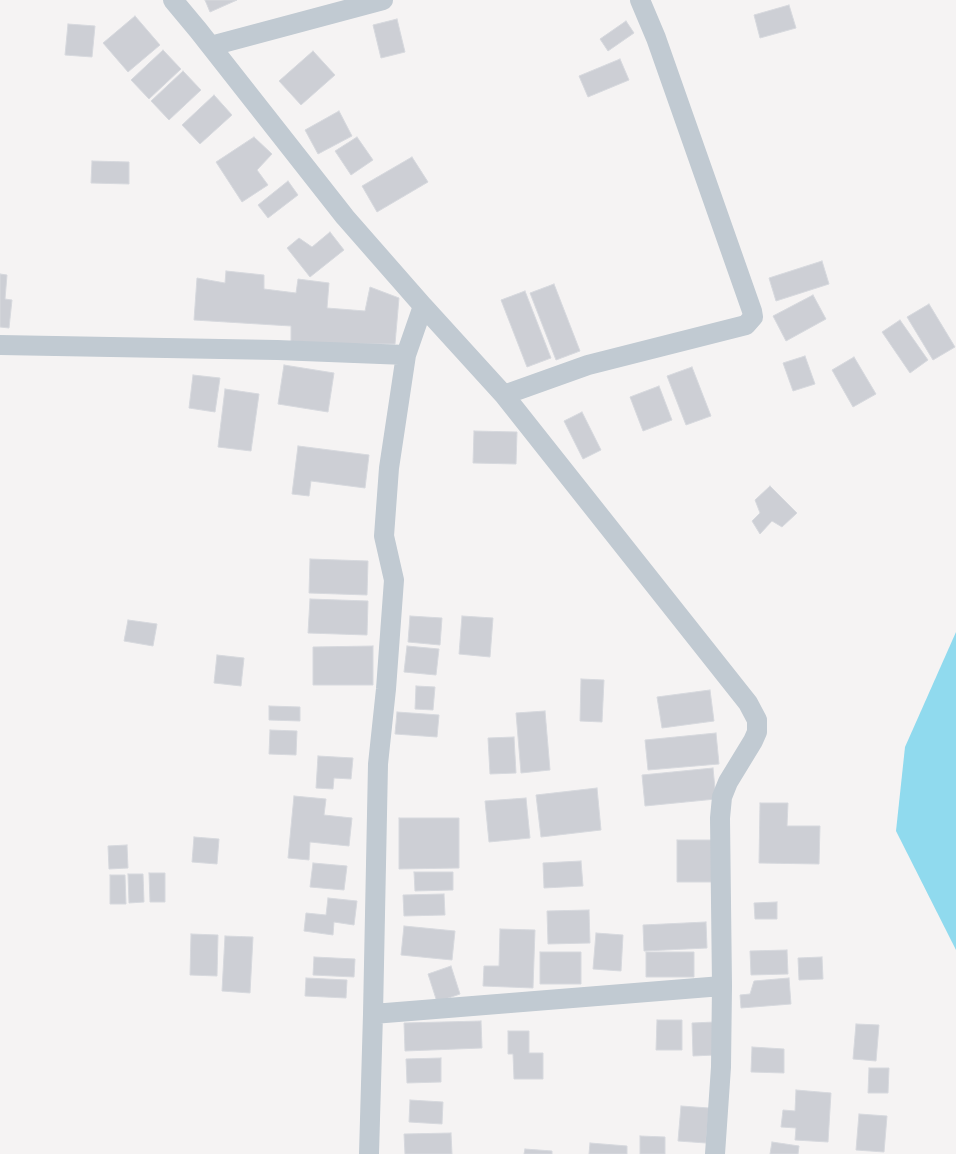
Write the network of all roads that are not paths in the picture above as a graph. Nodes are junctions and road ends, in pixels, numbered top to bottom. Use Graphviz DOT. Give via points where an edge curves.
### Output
graph roads {
  1 [pos="173,0"];
  2 [pos="383,0"];
  3 [pos="640,0"];
  4 [pos="211,46"];
  5 [pos="423,306"];
  6 [pos="0,345"];
  7 [pos="406,355"];
  8 [pos="504,395"];
  9 [pos="722,986"];
  10 [pos="373,1014"];
  11 [pos="368,1154"];
  12 [pos="715,1154"];
  1 -- 4 [label="street"];
  2 -- 4 [label="street"];
  3 -- 8 [label="street" via="753,317 746,325 588,365"];
  4 -- 5 [label="street" via="345,217"];
  5 -- 7 [label="street"];
  5 -- 8 [label="street"];
  6 -- 7 [label="street"];
  7 -- 10 [label="street" via="389,468 384,536 394,580 378,764"];
  8 -- 9 [label="street" via="748,703 757,720 757,732 722,797"];
  9 -- 10 [label="street"];
  9 -- 12 [label="street"];
  10 -- 11 [label="street"];
}
